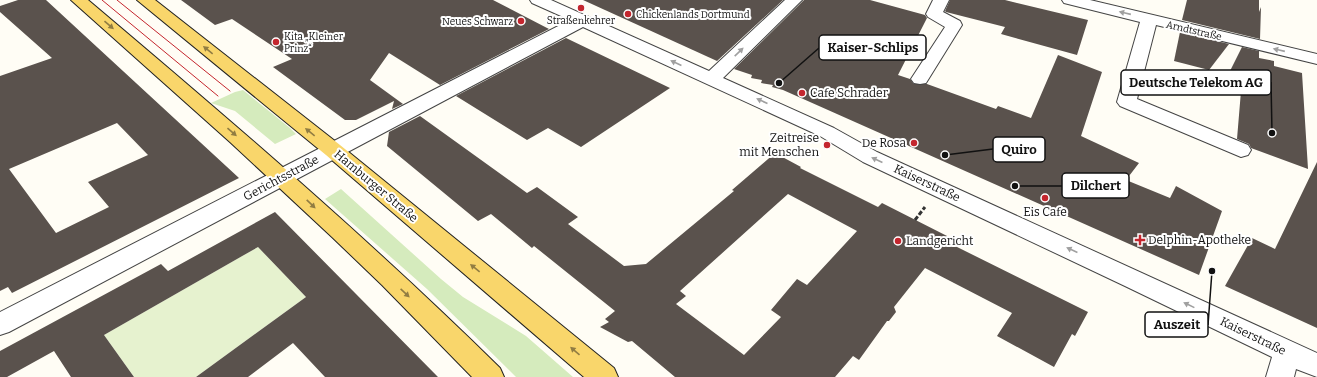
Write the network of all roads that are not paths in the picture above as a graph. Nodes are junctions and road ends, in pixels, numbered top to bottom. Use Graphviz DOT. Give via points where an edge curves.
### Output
graph roads {
  1 [pos="79,0"];
  2 [pos="145,0"];
  3 [pos="538,0"];
  4 [pos="794,0"];
  5 [pos="942,0"];
  6 [pos="1070,0"];
  7 [pos="1149,19"];
  8 [pos="583,20"];
  9 [pos="1317,59"];
  10 [pos="711,79"];
  11 [pos="920,79"];
  12 [pos="333,150"];
  13 [pos="1241,150"];
  14 [pos="282,177"];
  15 [pos="0,324"];
  16 [pos="1284,365"];
  17 [pos="1317,366"];
  18 [pos="490,377"];
  19 [pos="604,377"];
  1 -- 14 [label="main road, one-way"];
  12 -- 2 [label="main road, Hamburger Straße, one-way"];
  3 -- 8 [label="street, Kaiserstraße"];
  10 -- 4 [label="street, one-way"];
  5 -- 11 [label="street" via="934,14 954,25"];
  7 -- 6 [label="street, Arndtstraße, one-way"];
  9 -- 7 [label="street, Arndtstraße, one-way" via="1168,29"];
  7 -- 13 [label="street" via="1127,102"];
  10 -- 8 [label="street, Kaiserstraße, one-way"];
  8 -- 12 [label="street, Gerichtsstraße"];
  16 -- 10 [label="street, Kaiserstraße, one-way" via="1134,279 870,157 827,132"];
  12 -- 14 [label="street, Gerichtsstraße"];
  19 -- 12 [label="main road, Hamburger Straße, one-way"];
  14 -- 15 [label="street, Gerichtsstraße"];
  14 -- 18 [label="main road, one-way" via="442,327"];
  16 -- 17 [label="street, Kaiserstraße"];
}
